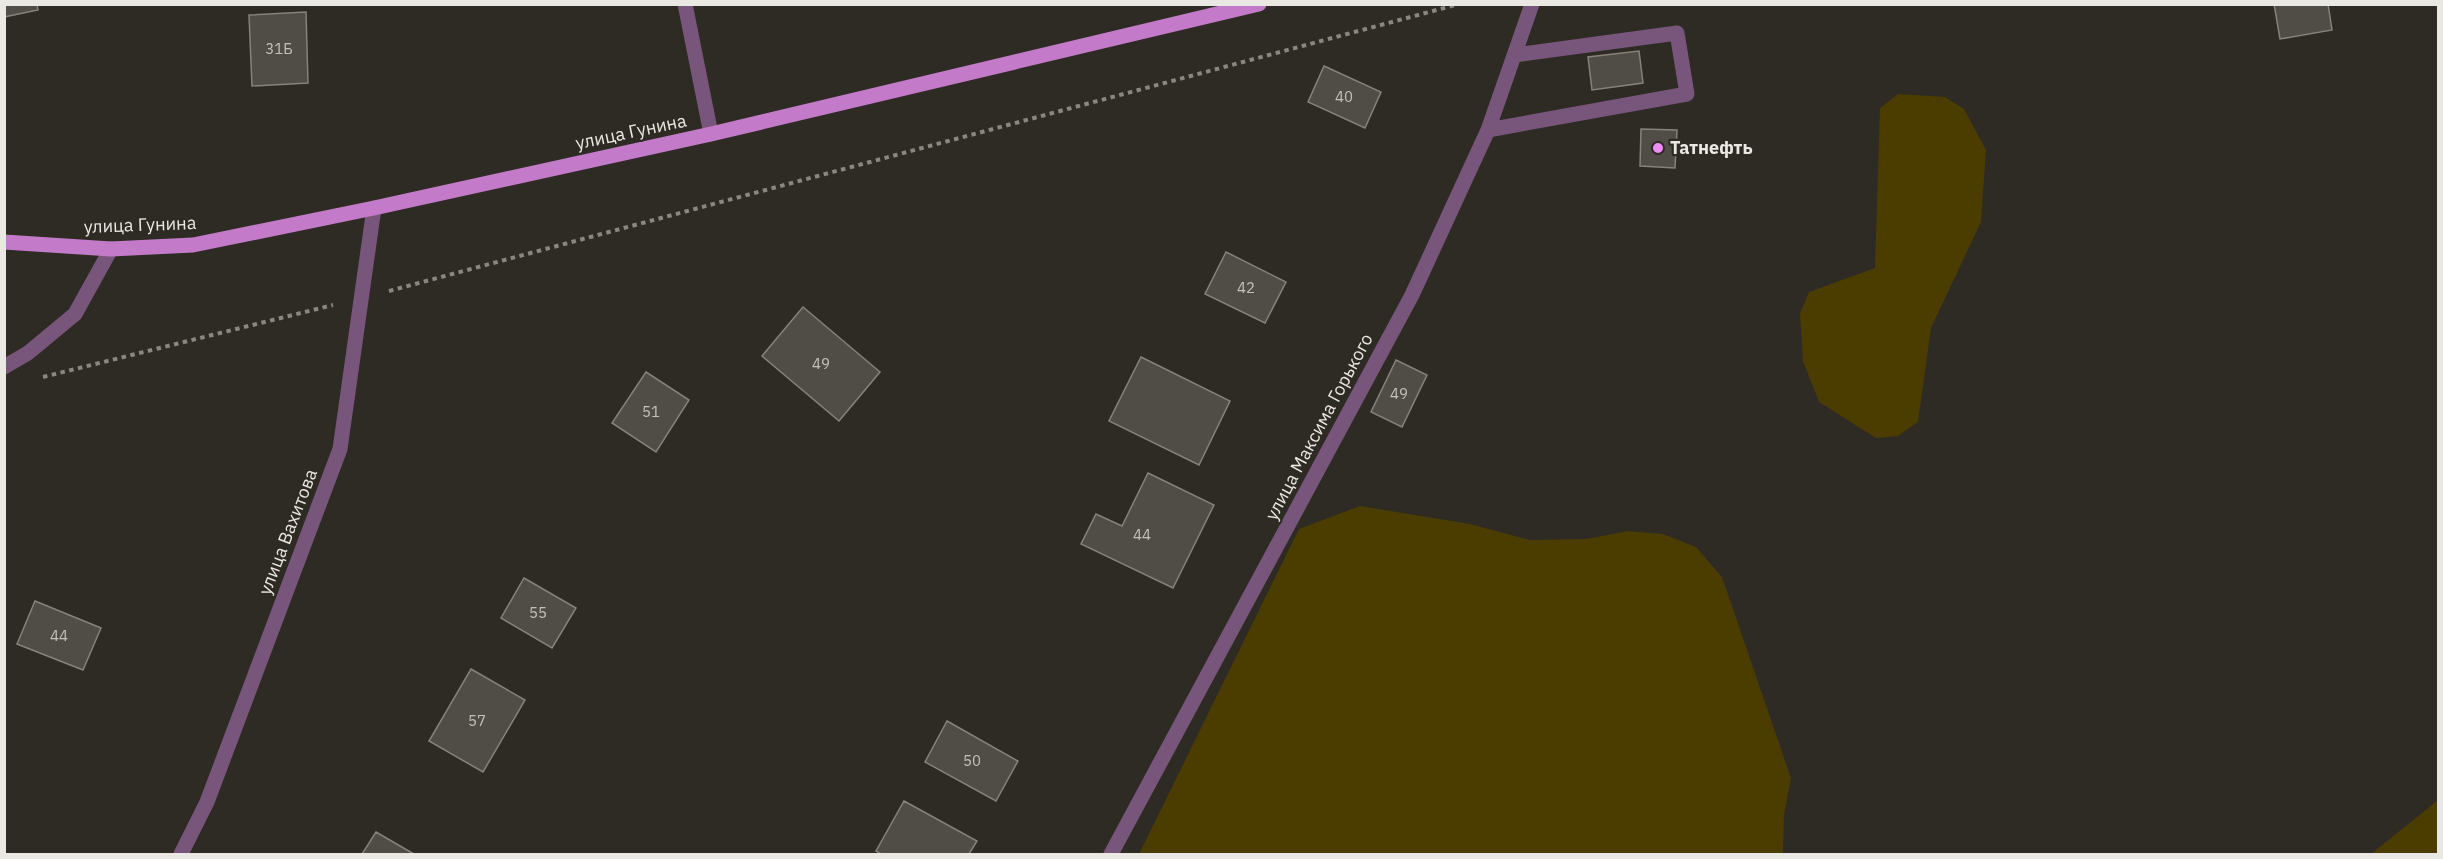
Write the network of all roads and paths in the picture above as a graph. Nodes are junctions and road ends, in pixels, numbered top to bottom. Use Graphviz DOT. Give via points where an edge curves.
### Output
graph roads {
  1 [pos="685,4"];
  2 [pos="1258,4"];
  3 [pos="1459,4"];
  4 [pos="1532,4"];
  5 [pos="1515,55"];
  6 [pos="1488,130"];
  7 [pos="711,134"];
  8 [pos="374,208"];
  9 [pos="4,242"];
  10 [pos="111,249"];
  11 [pos="362,298"];
  12 [pos="4,367"];
  13 [pos="39,378"];
  14 [pos="181,855"];
  15 [pos="1111,855"];
  1 -- 7 [label="street"];
  2 -- 7 [label="main road, улица Гунина"];
  3 -- 11 [label="path"];
  4 -- 5 [label="street, улица Максима Горького"];
  5 -- 6 [label="street, улица Максима Горького"];
  5 -- 6 [label="street" via="1677,33 1687,94"];
  6 -- 15 [label="street, улица Максима Горького" via="1412,295"];
  7 -- 8 [label="main road, улица Гунина"];
  8 -- 10 [label="main road, улица Гунина" via="193,245"];
  8 -- 11 [label="street, улица Вахитова"];
  9 -- 10 [label="main road, улица Гунина"];
  10 -- 12 [label="street" via="75,314 28,353"];
  11 -- 13 [label="path"];
  11 -- 14 [label="street, улица Вахитова" via="340,449 207,802"];
}
